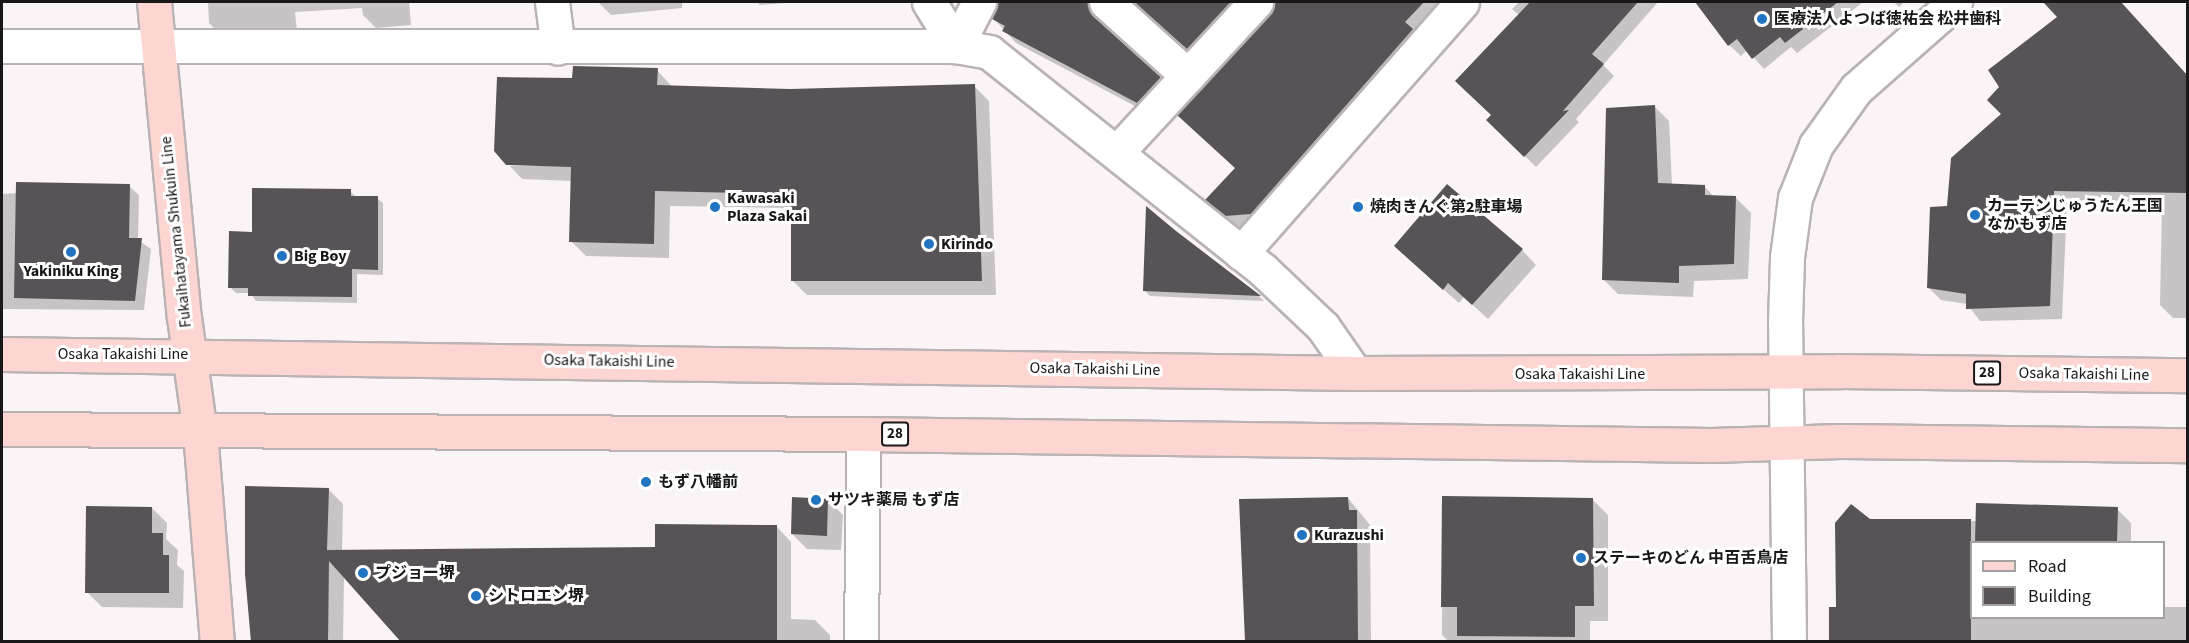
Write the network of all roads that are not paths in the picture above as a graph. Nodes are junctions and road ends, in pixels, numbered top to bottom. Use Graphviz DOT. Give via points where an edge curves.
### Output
graph roads {
  1 [pos="154,2"];
  2 [pos="552,2"];
  3 [pos="929,2"];
  4 [pos="979,2"];
  5 [pos="1106,2"];
  6 [pos="1256,2"];
  7 [pos="1462,2"];
  8 [pos="1955,2"];
  9 [pos="2,46"];
  10 [pos="158,46"];
  11 [pos="956,46"];
  12 [pos="558,48"];
  13 [pos="1188,76"];
  14 [pos="1117,152"];
  15 [pos="1241,253"];
  16 [pos="2,354"];
  17 [pos="188,355"];
  18 [pos="1787,372"];
  19 [pos="1355,373"];
  20 [pos="2187,375"];
  21 [pos="2,429"];
  22 [pos="200,432"];
  23 [pos="862,434"];
  24 [pos="1789,442"];
  25 [pos="2187,445"];
  26 [pos="217,642"];
  27 [pos="861,642"];
  28 [pos="1789,642"];
  1 -- 10 [label="main road, Fukaihatayama Shukuin Line"];
  2 -- 12 [label="street"];
  3 -- 11 [label="street"];
  4 -- 11 [label="street"];
  5 -- 13 [label="street"];
  6 -- 13 [label="street"];
  7 -- 15 [label="street"];
  8 -- 18 [label="street" via="1856,89 1816,145 1795,198 1787,257"];
  9 -- 10 [label="street"];
  10 -- 12 [label="street"];
  10 -- 17 [label="main road, Fukaihatayama Shukuin Line"];
  11 -- 12 [label="street"];
  11 -- 14 [label="street" via="988,52"];
  13 -- 14 [label="street"];
  14 -- 15 [label="street"];
  15 -- 19 [label="street" via="1323,327"];
  16 -- 17 [label="main road, Osaka Takaishi Line / 28"];
  17 -- 19 [label="main road, Osaka Takaishi Line / 28"];
  17 -- 22 [label="main road, Fukaihatayama Shukuin Line"];
  18 -- 19 [label="main road, Osaka Takaishi Line / 28"];
  18 -- 20 [label="main road, Osaka Takaishi Line / 28"];
  18 -- 24 [label="street"];
  21 -- 22 [label="main road, 28"];
  22 -- 23 [label="main road, 28"];
  22 -- 26 [label="main road, Fukaihatayama Shukuin Line"];
  23 -- 24 [label="main road, 28" via="1712,445"];
  23 -- 27 [label="street"];
  24 -- 25 [label="main road, 28"];
  24 -- 28 [label="street"];
}
